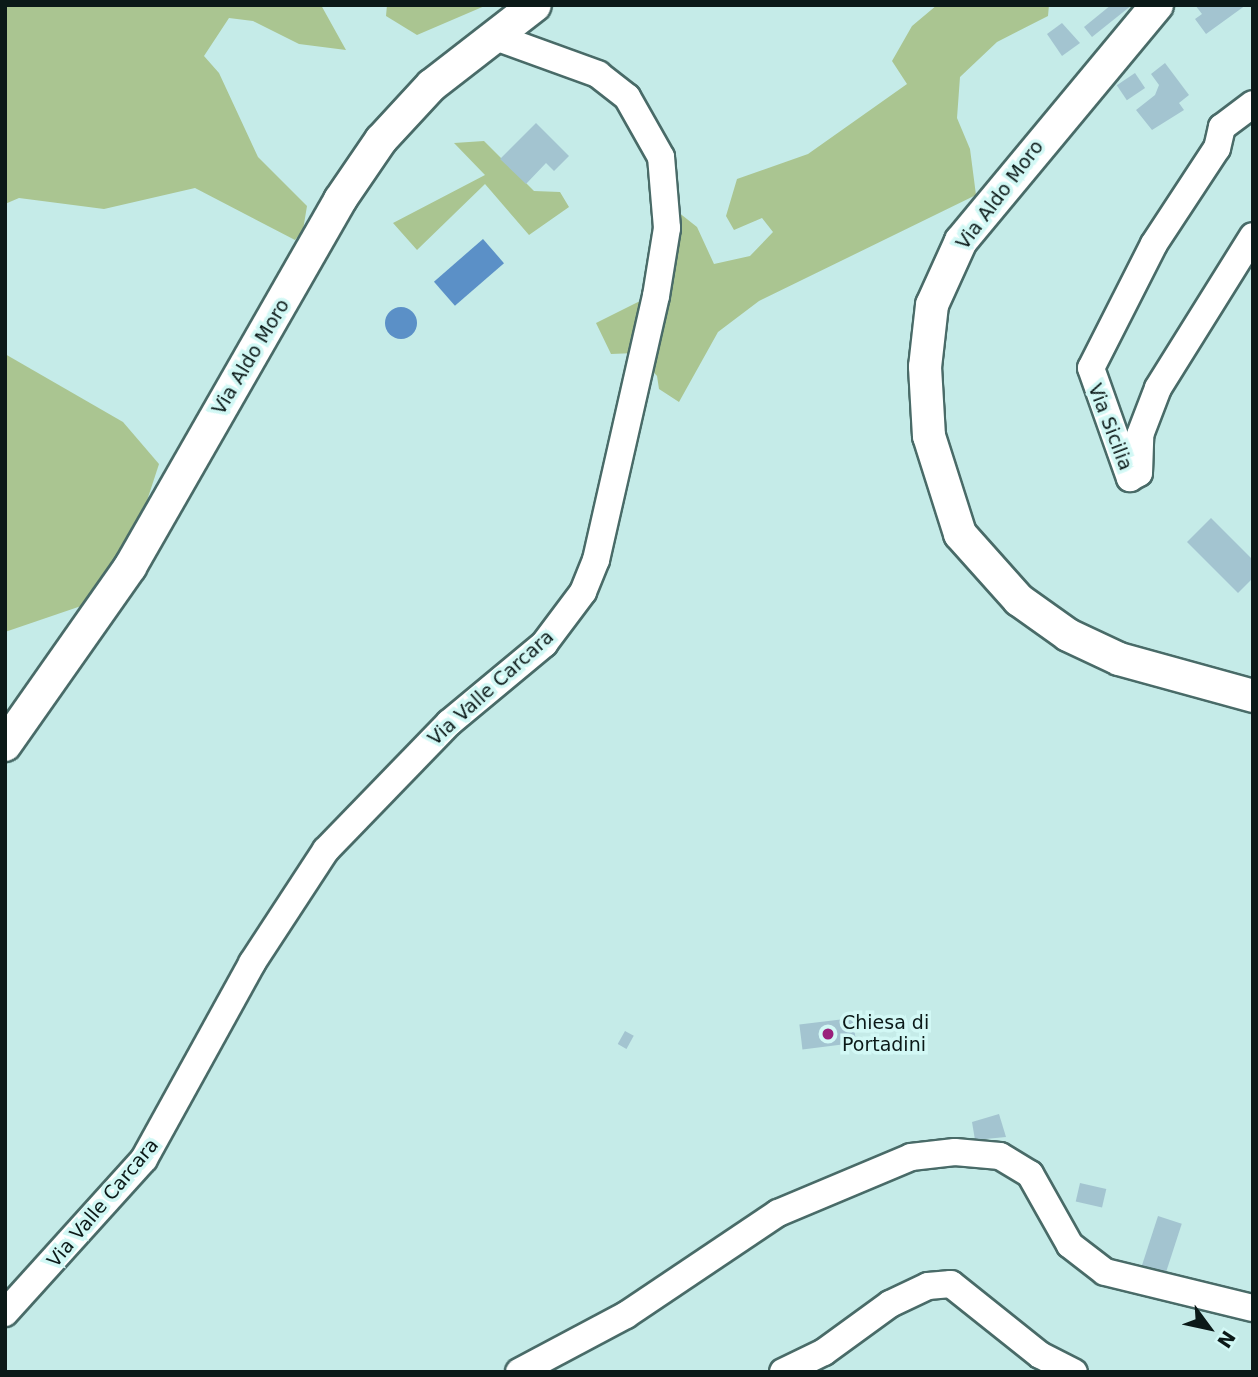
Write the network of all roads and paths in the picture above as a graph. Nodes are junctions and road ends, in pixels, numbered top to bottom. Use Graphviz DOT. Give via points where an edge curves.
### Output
graph roads {
  1 [pos="535,5"];
  2 [pos="1157,5"];
  3 [pos="493,36"];
  4 [pos="1253,104"];
  5 [pos="1253,236"];
  6 [pos="1253,696"];
  7 [pos="5,745"];
  8 [pos="1253,1308"];
  9 [pos="5,1313"];
  10 [pos="519,1372"];
  11 [pos="783,1372"];
  12 [pos="1074,1372"];
  1 -- 3 [label="main road, Via Aldo Moro"];
  2 -- 6 [label="main road, Via Aldo Moro" via="961,242 932,305 925,367 929,436 960,534 1019,600 1068,635 1119,659"];
  3 -- 7 [label="main road, Via Aldo Moro" via="410,107 347,190 130,567"];
  3 -- 9 [label="street, Via Valle Carcara" via="598,74 627,97 661,157 667,228 596,560 583,592 544,644 449,723 326,850 252,963 144,1159"];
  4 -- 5 [label="street, Via Sicilia" via="1222,127 1217,148 1154,244 1091,368 1130,478 1139,474 1140,435 1158,388"];
  8 -- 10 [label="street" via="1105,1272 1070,1245 1030,1174 1000,1156 955,1152 911,1157 778,1213 625,1323"];
  11 -- 12 [label="street" via="824,1352 890,1304 928,1286 951,1284 1040,1355"];
}
